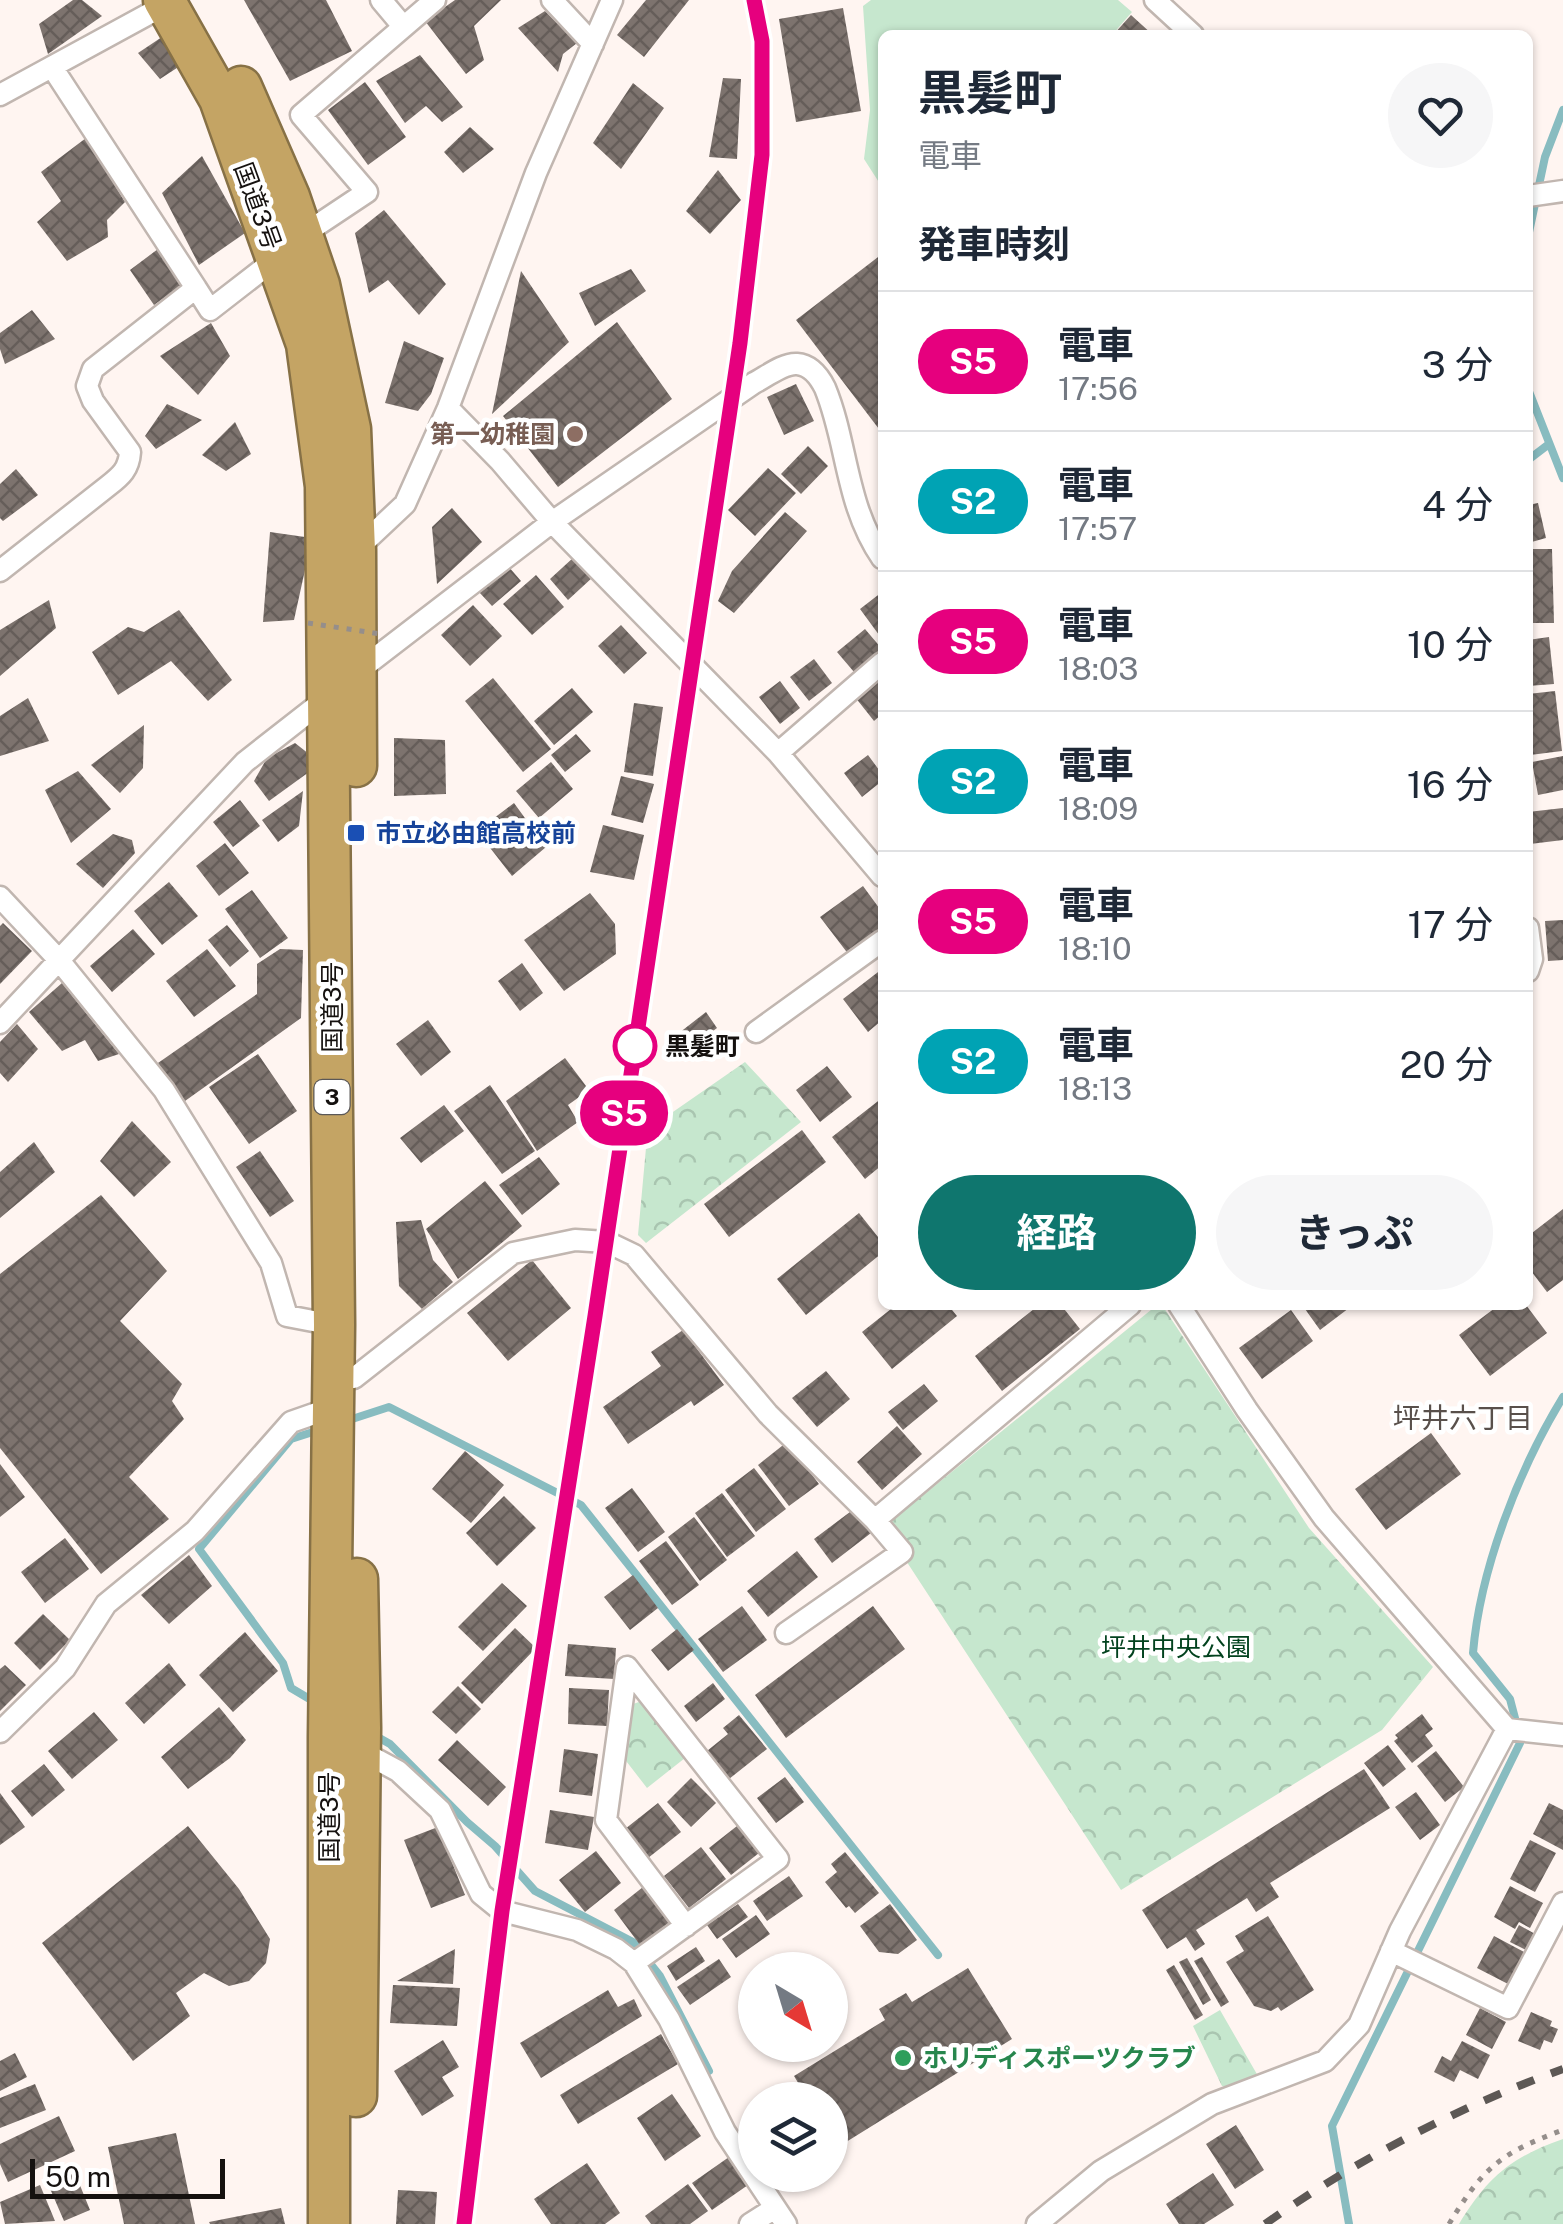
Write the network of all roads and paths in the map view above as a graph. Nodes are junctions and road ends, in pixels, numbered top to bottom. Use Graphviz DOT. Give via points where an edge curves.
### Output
graph roads {
  1 [pos="381,0"];
  2 [pos="434,0"];
  3 [pos="552,0"];
  4 [pos="612,0"];
  5 [pos="1154,0"];
  6 [pos="175,1"];
  7 [pos="402,25"];
  8 [pos="1187,30"];
  9 [pos="592,44"];
  10 [pos="52,67"];
  11 [pos="0,95"];
  12 [pos="1563,191"];
  13 [pos="1533,195"];
  14 [pos="289,247"];
  15 [pos="196,288"];
  16 [pos="448,408"];
  17 [pos="552,522"];
  18 [pos="355,550"];
  19 [pos="878,552"];
  20 [pos="0,572"];
  21 [pos="318,623"];
  22 [pos="381,634"];
  23 [pos="878,666"];
  24 [pos="341,685"];
  25 [pos="778,753"];
  26 [pos="878,871"];
  27 [pos="0,897"];
  28 [pos="878,943"];
  29 [pos="58,959"];
  30 [pos="0,1022"];
  31 [pos="756,1032"];
  32 [pos="1124,1310"];
  33 [pos="1182,1310"];
  34 [pos="334,1325"];
  35 [pos="342,1393"];
  36 [pos="875,1520"];
  37 [pos="786,1633"];
  38 [pos="1507,1729"];
  39 [pos="0,1732"];
  40 [pos="1560,1734"];
  41 [pos="359,1750"];
  42 [pos="1563,1903"];
  43 [pos="686,1926"];
  44 [pos="1399,1955"];
  45 [pos="641,1958"];
  46 [pos="1563,2130"];
  47 [pos="780,2216"];
  48 [pos="329,2224"];
  49 [pos="355,2224"];
  50 [pos="750,2224"];
  51 [pos="1036,2224"];
  52 [pos="1448,2224"];
  1 -- 7 [label="street"];
  2 -- 7 [label="street"];
  3 -- 9 [label="street"];
  4 -- 9 [label="street"];
  5 -- 8 [label="street"];
  6 -- 10 [label="street"];
  6 -- 14 [label="highway, 国道3号 / 3" via="244,92 289,197"];
  7 -- 14 [label="street" via="300,115 366,192"];
  9 -- 16 [label="street"];
  10 -- 11 [label="street"];
  10 -- 15 [label="street"];
  12 -- 13 [label="street"];
  14 -- 15 [label="street" via="210,310"];
  14 -- 18 [label="highway, 国道3号 / 3" via="319,285 350,429"];
  14 -- 21 [label="highway, 国道3号 / 3" via="326,486"];
  15 -- 20 [label="street" via="94,369 87,386 130,452 124,473"];
  16 -- 17 [label="street"];
  16 -- 18 [label="street" via="405,504"];
  17 -- 19 [label="street" via="754,383 800,364 815,371 825,389 853,497"];
  17 -- 24 [label="street"];
  17 -- 25 [label="street"];
  18 -- 21 [label="street"];
  18 -- 24 [label="highway, 国道3号 / 3"];
  21 -- 22 [label="path, bridge"];
  21 -- 24 [label="highway, 国道3号 / 3"];
  23 -- 25 [label="street"];
  24 -- 29 [label="street" via="245,762"];
  24 -- 34 [label="highway, 国道3号 / 3"];
  24 -- 35 [label="highway, 国道3号 / 3" via="357,1339"];
  25 -- 26 [label="street"];
  27 -- 29 [label="street"];
  28 -- 31 [label="street"];
  29 -- 30 [label="street"];
  29 -- 34 [label="street" via="164,1090 271,1263 287,1316"];
  32 -- 36 [label="street"];
  33 -- 38 [label="street" via="1324,1518"];
  34 -- 35 [label="highway, 国道3号 / 3"];
  35 -- 36 [label="street" via="513,1253 575,1240 606,1242 634,1255 768,1414"];
  35 -- 39 [label="street" via="290,1422 195,1531 106,1604 65,1668"];
  35 -- 41 [label="highway, 国道3号 / 3"];
  35 -- 48 [label="highway, 国道3号 / 3"];
  36 -- 37 [label="street" via="902,1552"];
  38 -- 40 [label="street"];
  38 -- 44 [label="street"];
  41 -- 45 [label="street" via="398,1771 440,1810 481,1894 502,1911 577,1930"];
  41 -- 49 [label="highway, 国道3号 / 3"];
  42 -- 44 [label="street" via="1508,2008"];
  43 -- 43 [label="street" via="778,1859 627,1667 606,1820"];
  43 -- 45 [label="street"];
  44 -- 51 [label="street" via="1359,2025 1324,2061 1212,2104 1101,2171"];
  45 -- 47 [label="street" via="724,2132"];
  46 -- 52 [label="path" via="1501,2158 1474,2183"];
  47 -- 50 [label="street"];
}
